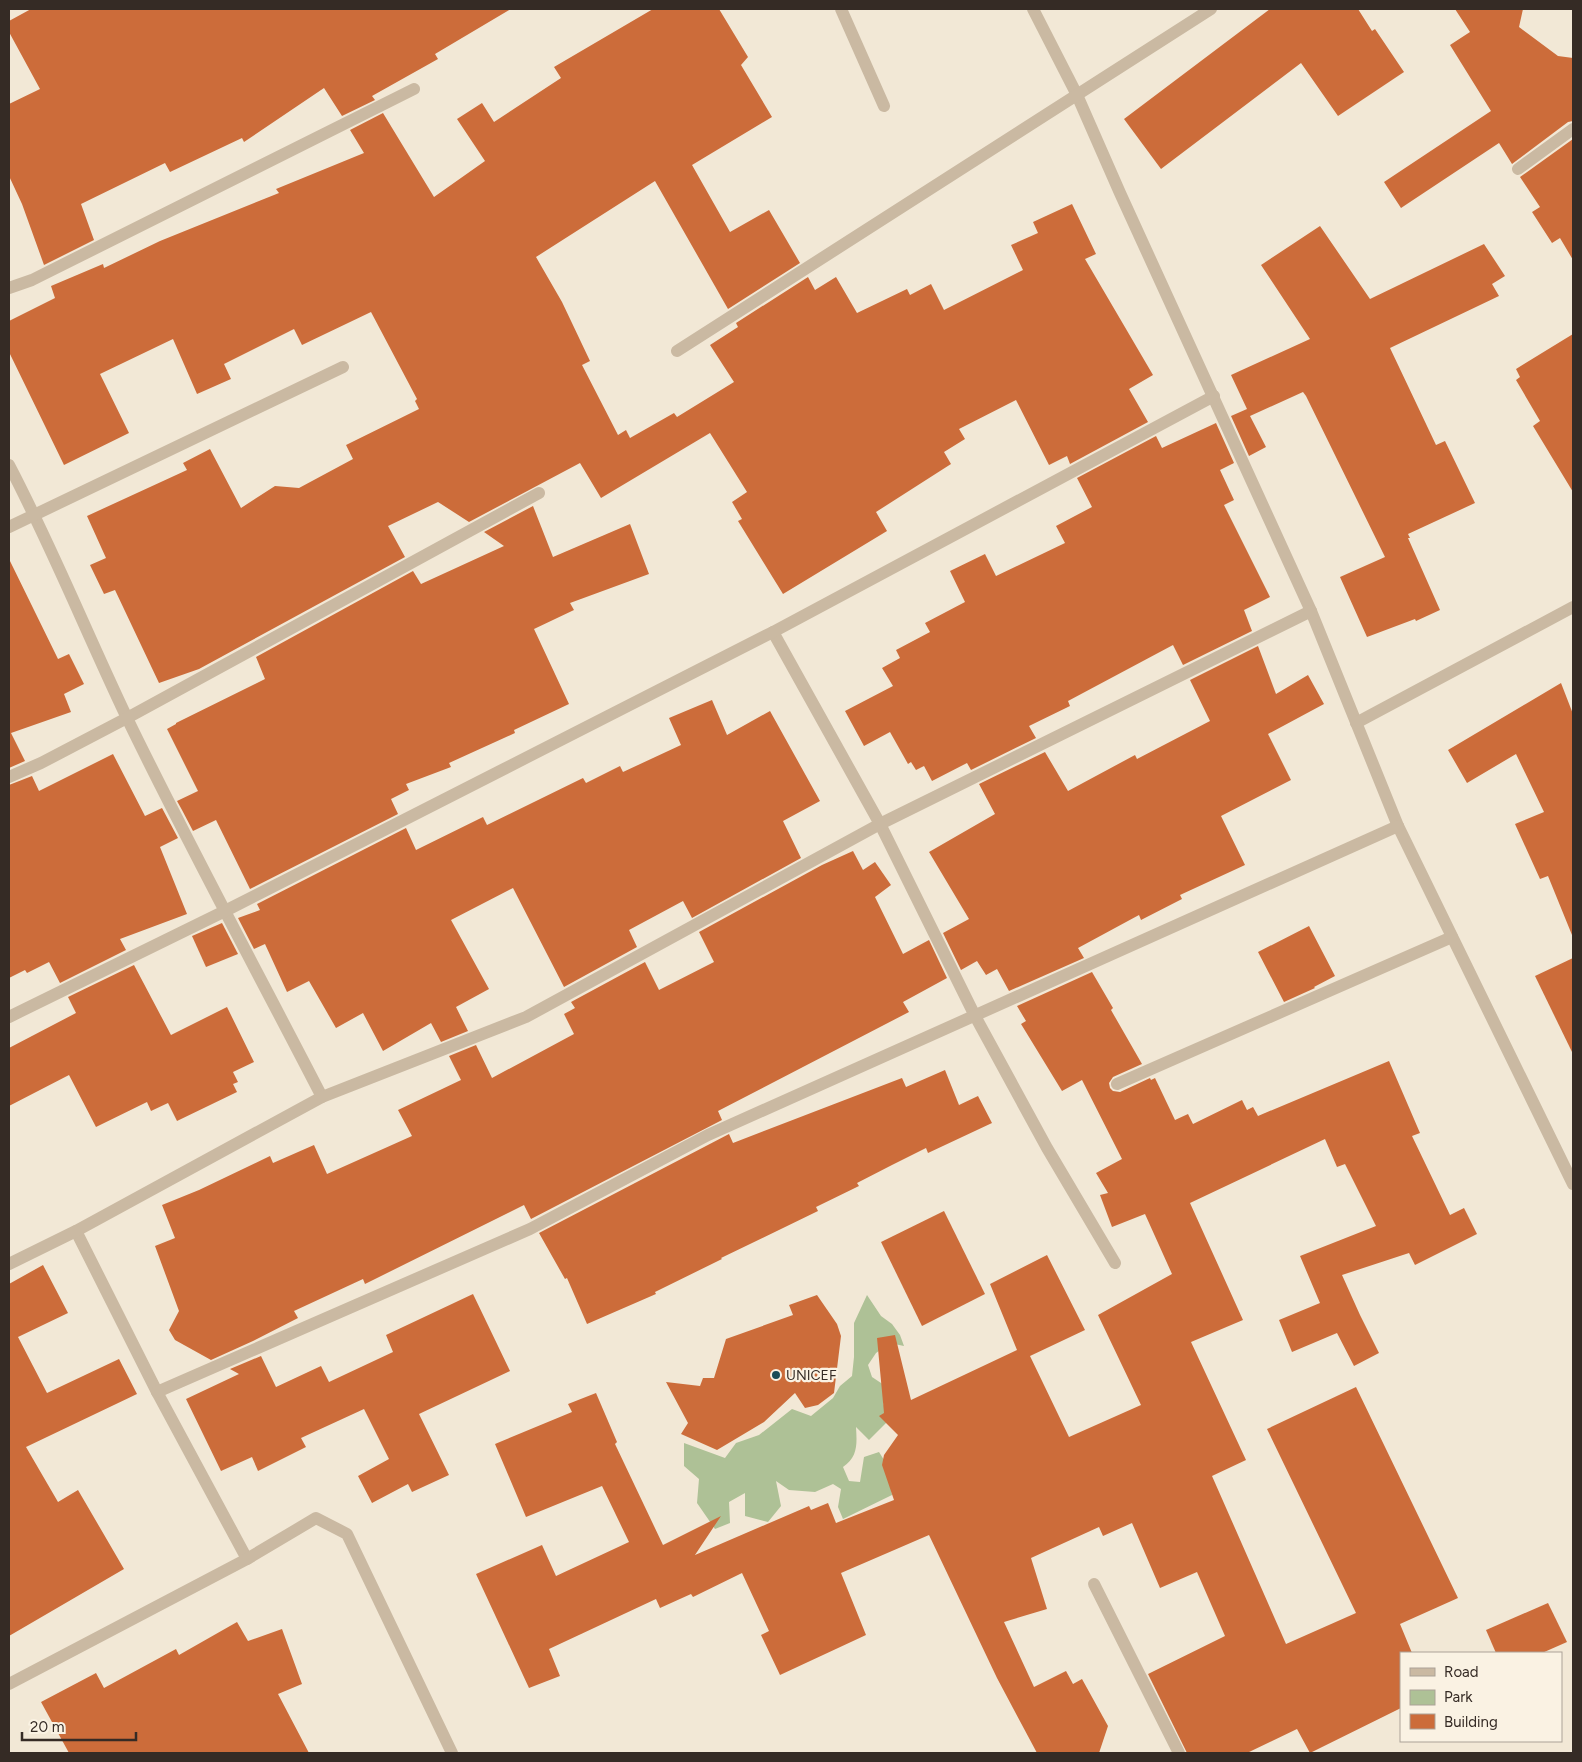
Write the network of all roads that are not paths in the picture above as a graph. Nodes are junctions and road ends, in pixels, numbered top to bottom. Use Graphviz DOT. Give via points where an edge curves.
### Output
graph roads {
  1 [pos="842,9"];
  2 [pos="1033,9"];
  3 [pos="1211,9"];
  4 [pos="414,89"];
  5 [pos="1077,95"];
  6 [pos="884,106"];
  7 [pos="1573,129"];
  8 [pos="1518,168"];
  9 [pos="9,288"];
  10 [pos="677,351"];
  11 [pos="344,367"];
  12 [pos="1214,396"];
  13 [pos="9,465"];
  14 [pos="539,493"];
  15 [pos="35,515"];
  16 [pos="9,527"];
  17 [pos="1573,607"];
  18 [pos="1311,611"];
  19 [pos="773,632"];
  20 [pos="127,718"];
  21 [pos="1356,723"];
  22 [pos="9,777"];
  23 [pos="880,824"];
  24 [pos="1398,826"];
  25 [pos="225,911"];
  26 [pos="1452,937"];
  27 [pos="975,1016"];
  28 [pos="9,1017"];
  29 [pos="1118,1084"];
  30 [pos="322,1097"];
  31 [pos="1573,1184"];
  32 [pos="76,1231"];
  33 [pos="1115,1263"];
  34 [pos="9,1264"];
  35 [pos="157,1392"];
  36 [pos="247,1559"];
  37 [pos="1094,1584"];
  38 [pos="9,1684"];
  39 [pos="452,1753"];
  40 [pos="1179,1753"];
  1 -- 6 [label="street"];
  2 -- 5 [label="street"];
  3 -- 5 [label="street"];
  4 -- 9 [label="street" via="32,280"];
  5 -- 10 [label="street"];
  5 -- 12 [label="street"];
  7 -- 8 [label="street"];
  11 -- 15 [label="street"];
  12 -- 18 [label="street"];
  12 -- 19 [label="street"];
  13 -- 15 [label="street"];
  14 -- 20 [label="street"];
  15 -- 16 [label="street"];
  15 -- 20 [label="street"];
  17 -- 21 [label="street"];
  18 -- 21 [label="street"];
  18 -- 23 [label="street"];
  19 -- 23 [label="street"];
  19 -- 25 [label="street"];
  20 -- 22 [label="street"];
  20 -- 25 [label="street"];
  21 -- 24 [label="street"];
  23 -- 27 [label="street"];
  23 -- 30 [label="street" via="526,1017"];
  24 -- 26 [label="street"];
  24 -- 27 [label="street"];
  25 -- 28 [label="street"];
  25 -- 30 [label="street"];
  26 -- 29 [label="street"];
  26 -- 31 [label="street"];
  27 -- 33 [label="street"];
  27 -- 35 [label="street" via="708,1135 530,1229"];
  30 -- 32 [label="street"];
  32 -- 34 [label="street"];
  32 -- 35 [label="street"];
  35 -- 36 [label="street"];
  36 -- 38 [label="street"];
  36 -- 39 [label="street" via="316,1518 347,1534"];
  37 -- 40 [label="street"];
}
